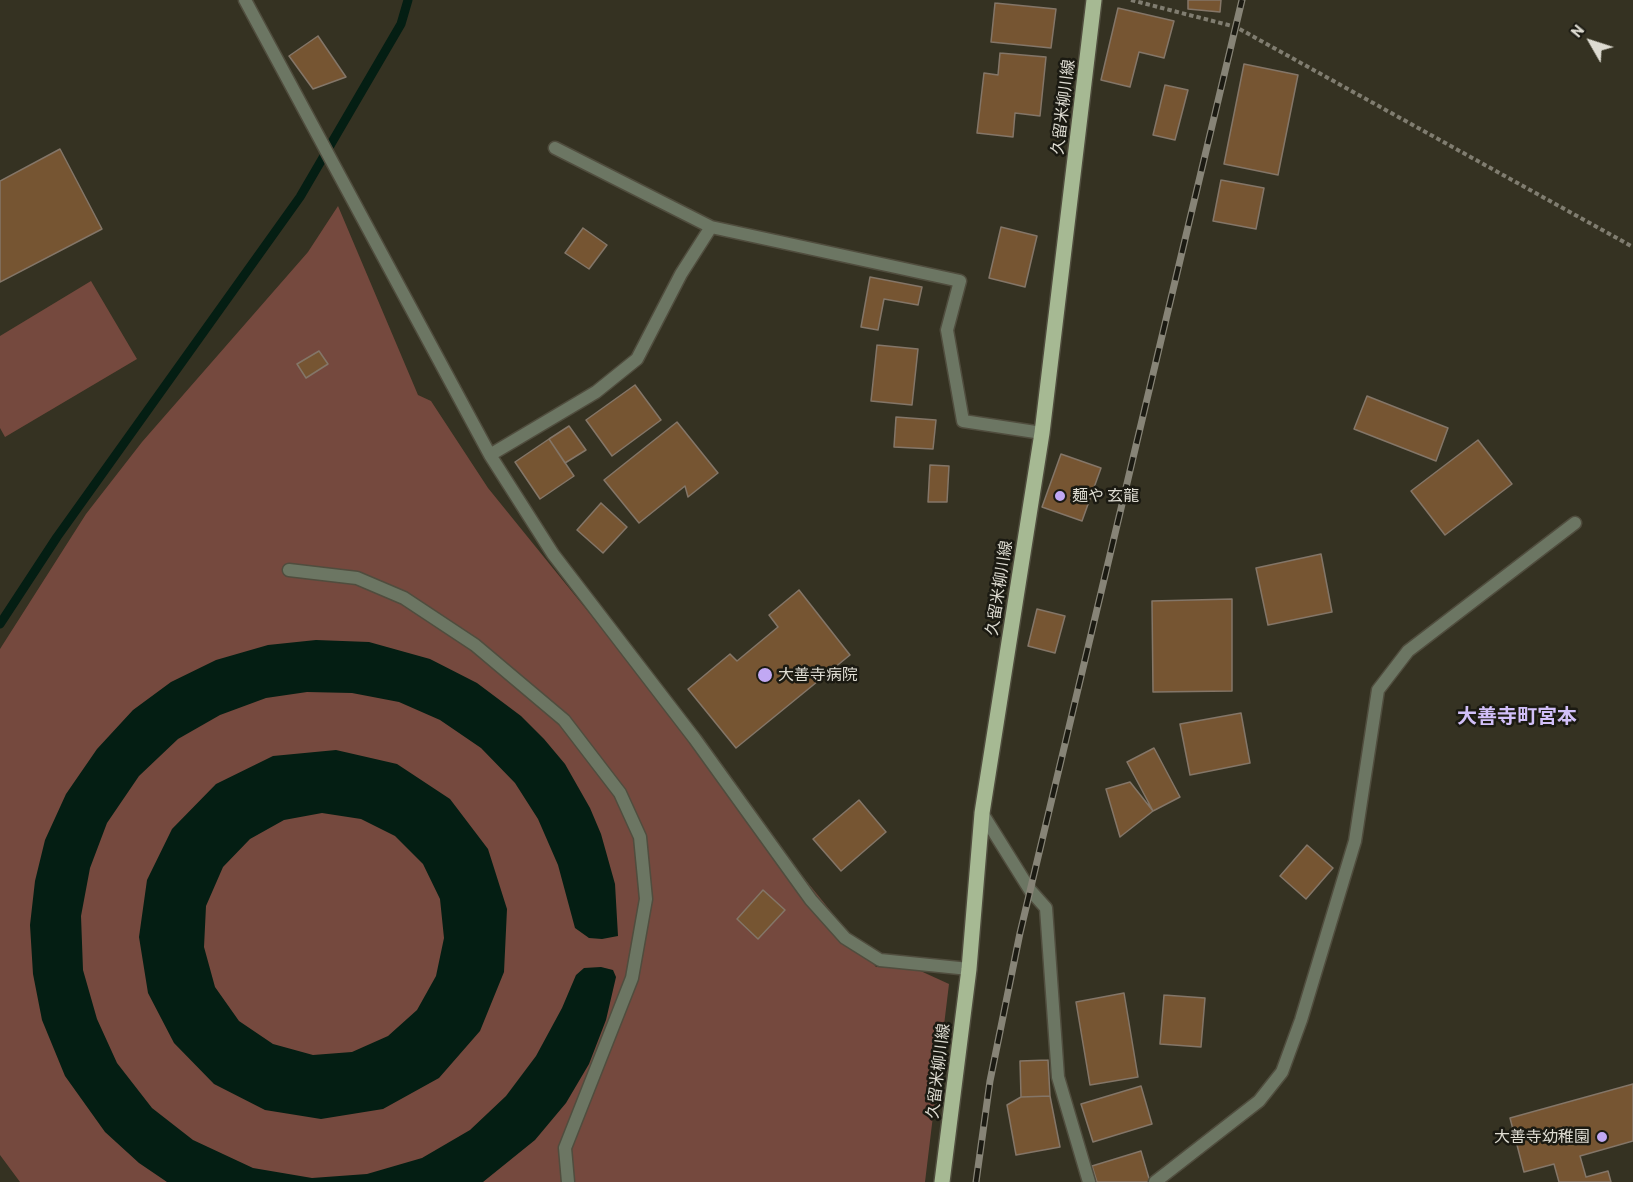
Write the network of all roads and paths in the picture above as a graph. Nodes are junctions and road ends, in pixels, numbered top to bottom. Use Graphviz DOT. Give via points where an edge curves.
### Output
graph roads {
  1 [pos="245,0"];
  2 [pos="1094,0"];
  3 [pos="1131,0"];
  4 [pos="555,148"];
  5 [pos="711,227"];
  6 [pos="1633,247"];
  7 [pos="1042,433"];
  8 [pos="490,455"];
  9 [pos="1575,523"];
  10 [pos="289,570"];
  11 [pos="982,813"];
  12 [pos="969,969"];
  13 [pos="568,1182"];
  14 [pos="942,1182"];
  15 [pos="1089,1182"];
  16 [pos="1155,1182"];
  1 -- 8 [label="street"];
  2 -- 7 [label="main road, 久留米柳川線"];
  3 -- 6 [label="path" via="1236,27"];
  4 -- 5 [label="street"];
  5 -- 7 [label="street" via="960,280 947,330 963,421"];
  5 -- 8 [label="street" via="681,274 637,359 596,392"];
  7 -- 11 [label="main road, 久留米柳川線"];
  8 -- 12 [label="street" via="553,554 844,938 880,960"];
  9 -- 16 [label="street" via="1408,651 1378,690 1354,841 1282,1072 1259,1101"];
  10 -- 13 [label="street" via="357,578 404,598 475,645 564,720 620,793 640,837 646,899 632,978 565,1148"];
  11 -- 12 [label="main road, 久留米柳川線"];
  11 -- 15 [label="street" via="1030,890 1046,908 1058,1077"];
  12 -- 14 [label="main road, 久留米柳川線"];
}
